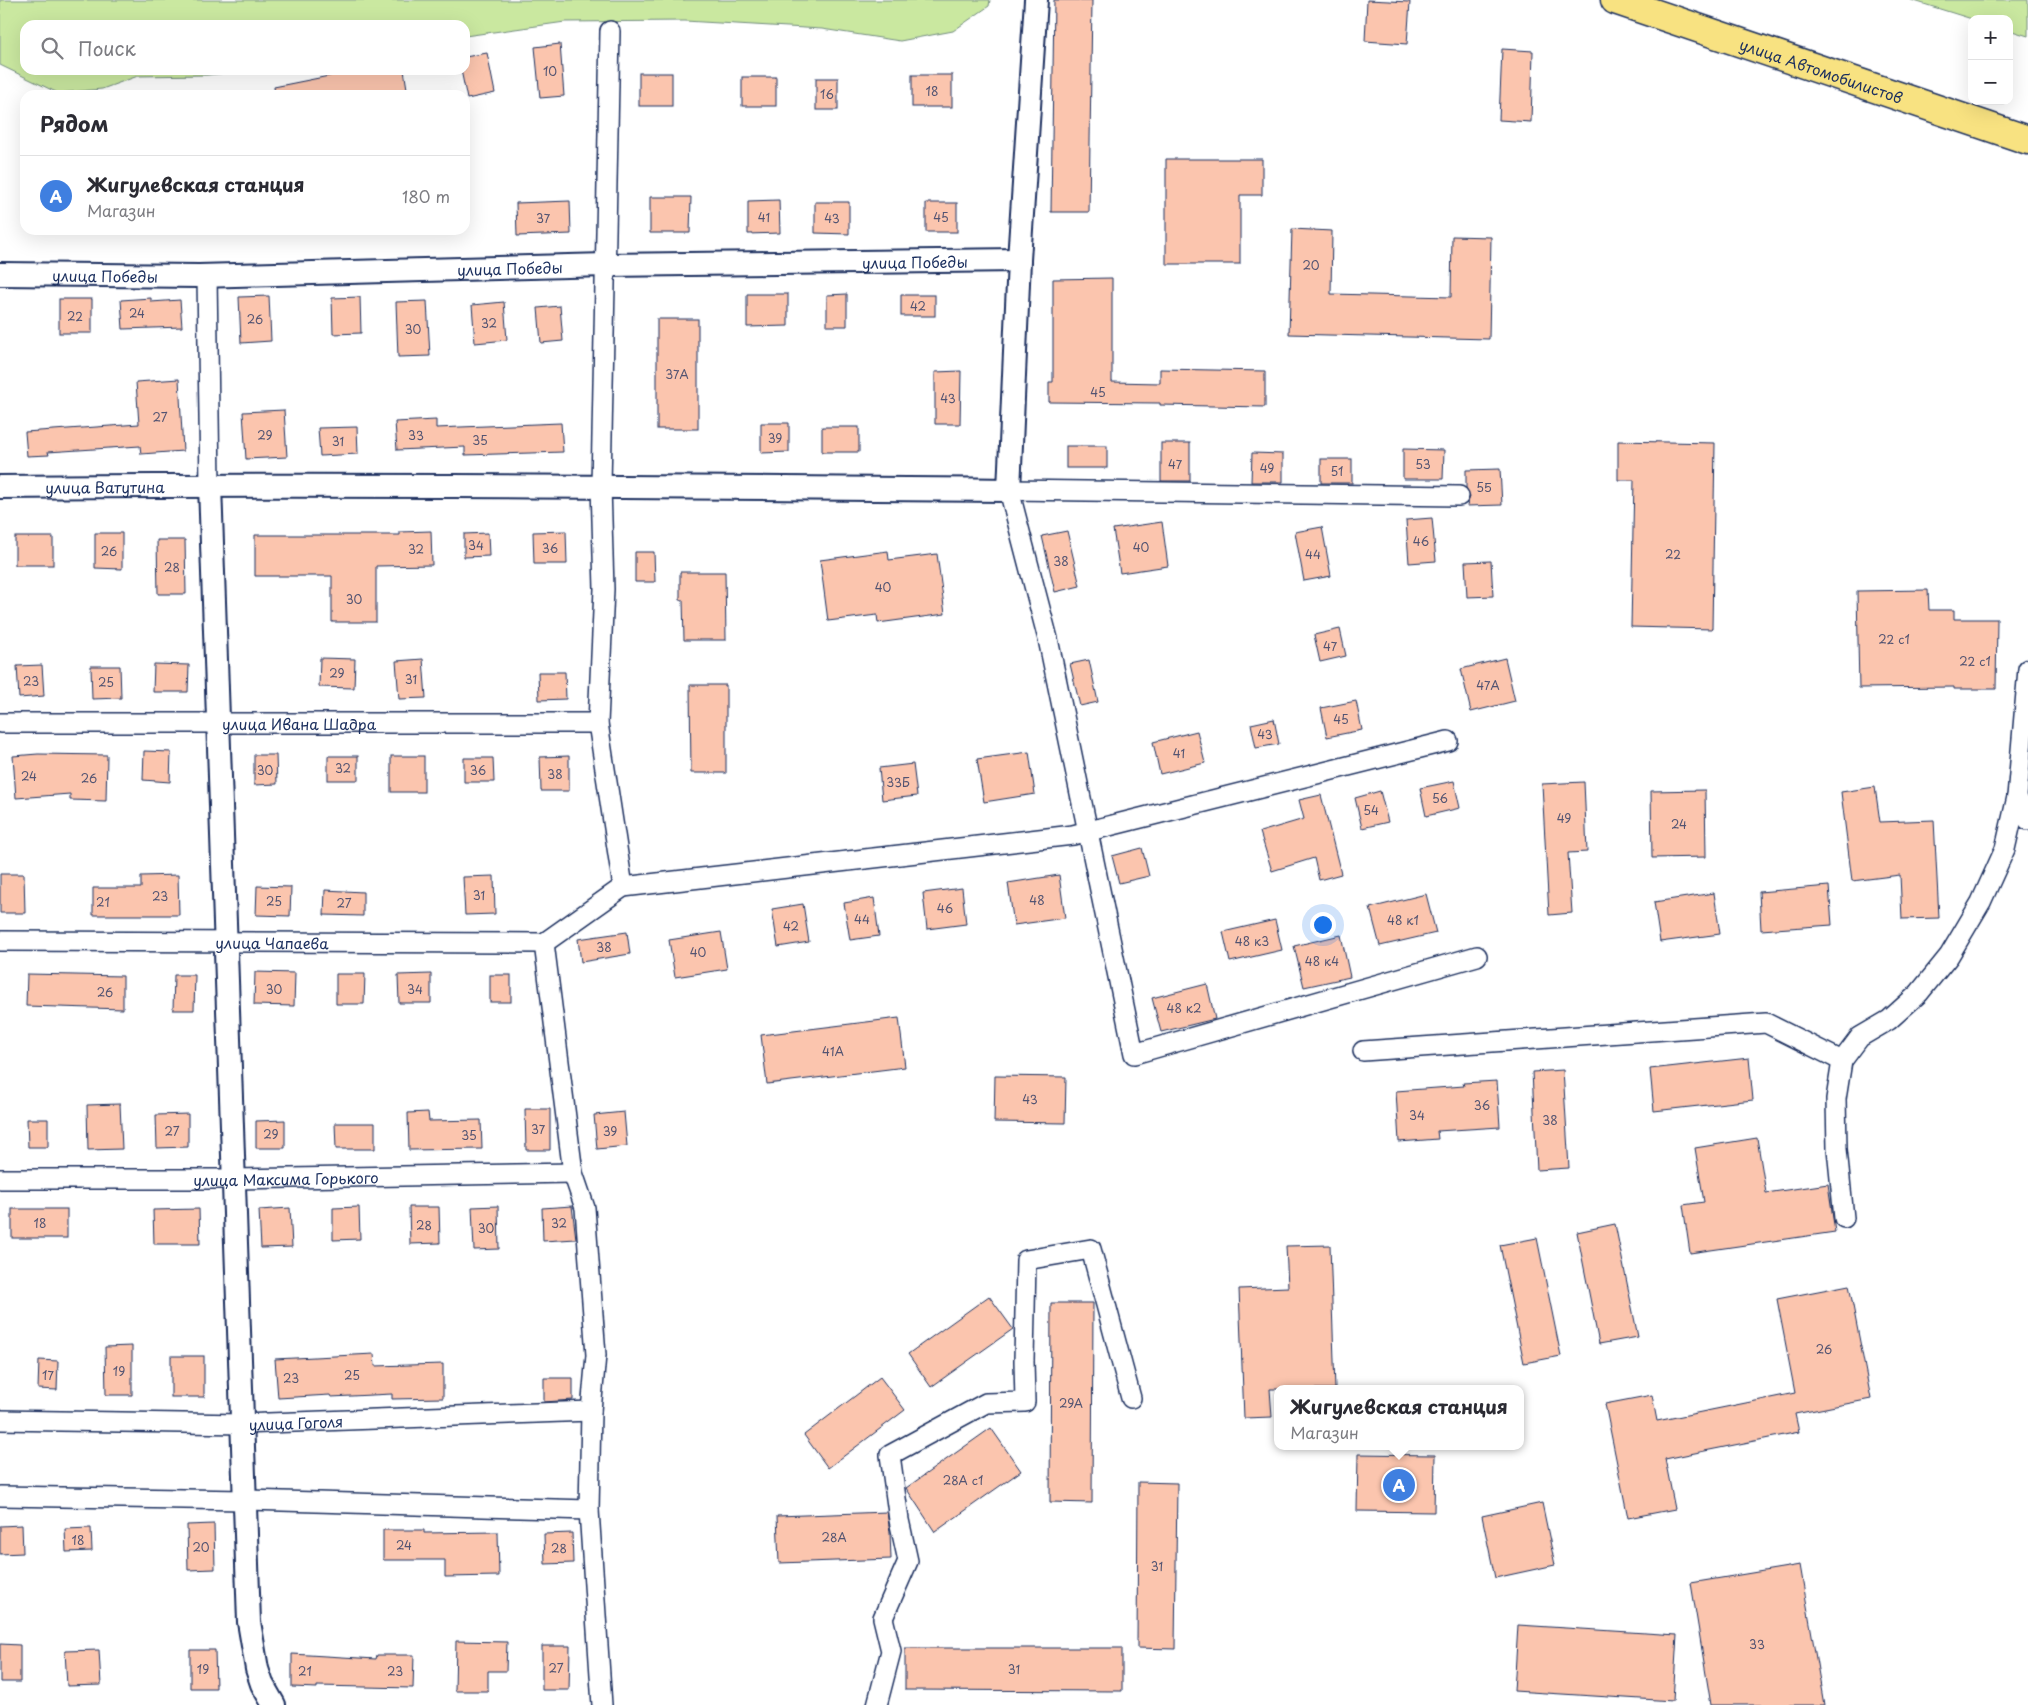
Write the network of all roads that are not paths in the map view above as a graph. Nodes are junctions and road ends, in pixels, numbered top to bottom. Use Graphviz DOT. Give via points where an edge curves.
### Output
graph roads {
  1 [pos="1036,0"];
  2 [pos="1615,0"];
  3 [pos="610,31"];
  4 [pos="2028,140"];
  5 [pos="1019,260"];
  6 [pos="606,265"];
  7 [pos="0,274"];
  8 [pos="207,276"];
  9 [pos="210,485"];
  10 [pos="601,486"];
  11 [pos="0,487"];
  12 [pos="1009,490"];
  13 [pos="1459,496"];
  14 [pos="2028,669"];
  15 [pos="0,723"];
  16 [pos="218,723"];
  17 [pos="598,723"];
  18 [pos="1448,741"];
  19 [pos="2017,796"];
  20 [pos="2028,820"];
  21 [pos="1088,832"];
  22 [pos="623,887"];
  23 [pos="0,941"];
  24 [pos="226,942"];
  25 [pos="544,943"];
  26 [pos="1477,956"];
  27 [pos="1363,1051"];
  28 [pos="1842,1060"];
  29 [pos="573,1173"];
  30 [pos="0,1179"];
  31 [pos="234,1179"];
  32 [pos="1844,1218"];
  33 [pos="1131,1398"];
  34 [pos="592,1411"];
  35 [pos="0,1420"];
  36 [pos="242,1424"];
  37 [pos="0,1496"];
  38 [pos="245,1500"];
  39 [pos="589,1510"];
  40 [pos="274,1705"];
  41 [pos="602,1705"];
  42 [pos="877,1705"];
  1 -- 5 [label="street"];
  2 -- 4 [label="main road, улица Автомобилистов"];
  3 -- 6 [label="street"];
  5 -- 6 [label="street, улица Победы"];
  5 -- 12 [label="street"];
  6 -- 8 [label="street, улица Победы"];
  6 -- 10 [label="street"];
  7 -- 8 [label="street, улица Победы"];
  8 -- 9 [label="street"];
  9 -- 10 [label="street, улица Ватутина"];
  9 -- 11 [label="street, улица Ватутина"];
  9 -- 16 [label="street"];
  10 -- 12 [label="street, улица Ватутина"];
  10 -- 17 [label="street" via="604,589"];
  12 -- 13 [label="street"];
  12 -- 21 [label="street" via="1048,640"];
  14 -- 19 [label="street"];
  15 -- 16 [label="street, улица Ивана Шадра"];
  16 -- 17 [label="street, улица Ивана Шадра"];
  16 -- 24 [label="street"];
  17 -- 22 [label="street"];
  18 -- 21 [label="street"];
  19 -- 20 [label="street"];
  19 -- 28 [label="street" via="2006,849 1981,902 1949,956 1919,993 1889,1020 1860,1037"];
  21 -- 22 [label="street"];
  21 -- 26 [label="street" via="1134,1054"];
  22 -- 25 [label="street"];
  23 -- 24 [label="street, улица Чапаева"];
  24 -- 25 [label="street, улица Чапаева"];
  24 -- 31 [label="street"];
  25 -- 29 [label="street"];
  27 -- 28 [label="street" via="1766,1023"];
  28 -- 32 [label="street" via="1836,1099"];
  29 -- 31 [label="street, улица Максима Горького"];
  29 -- 34 [label="street" via="585,1208 589,1251 596,1356"];
  30 -- 31 [label="street, улица Максима Горького"];
  31 -- 36 [label="street"];
  33 -- 42 [label="street" via="1091,1250 1026,1260 1025,1402 986,1403 890,1456 908,1562 883,1618 891,1651"];
  34 -- 36 [label="street, улица Гоголя"];
  34 -- 39 [label="street"];
  35 -- 36 [label="street, улица Гоголя"];
  36 -- 38 [label="street"];
  37 -- 38 [label="street"];
  38 -- 39 [label="street"];
  38 -- 40 [label="street" via="250,1622 257,1669"];
  39 -- 41 [label="street"];
}
